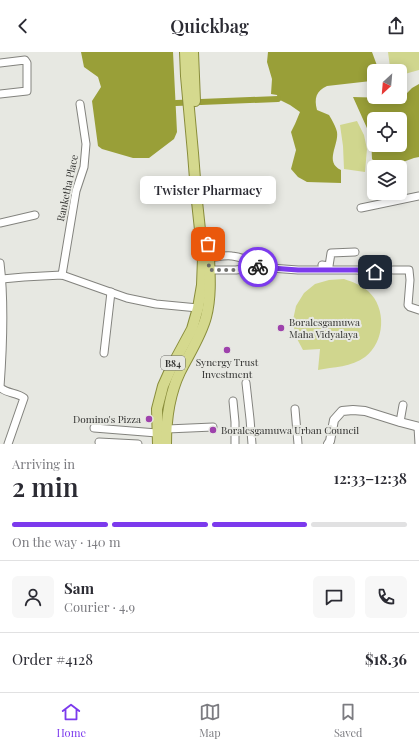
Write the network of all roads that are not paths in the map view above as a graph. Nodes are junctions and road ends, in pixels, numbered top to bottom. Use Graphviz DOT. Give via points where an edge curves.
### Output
graph roads {
  1 [pos="185,52"];
  2 [pos="193,52"];
  3 [pos="0,63"];
  4 [pos="0,94"];
  5 [pos="191,94"];
  6 [pos="80,104"];
  7 [pos="193,110"];
  8 [pos="419,196"];
  9 [pos="361,208"];
  10 [pos="35,215"];
  11 [pos="0,224"];
  12 [pos="355,252"];
  13 [pos="209,258"];
  14 [pos="0,263"];
  15 [pos="209,270"];
  16 [pos="393,270"];
  17 [pos="375,272"];
  18 [pos="62,275"];
  19 [pos="2,280"];
  20 [pos="111,292"];
  21 [pos="198,308"];
  22 [pos="419,310"];
  23 [pos="104,353"];
  24 [pos="246,383"];
  25 [pos="233,401"];
  26 [pos="403,404"];
  27 [pos="295,409"];
  28 [pos="400,422"];
  29 [pos="213,427"];
  30 [pos="419,427"];
  31 [pos="94,428"];
  32 [pos="162,431"];
  33 [pos="99,442"];
  34 [pos="8,444"];
  35 [pos="138,444"];
  36 [pos="158,444"];
  37 [pos="166,444"];
  38 [pos="235,444"];
  39 [pos="252,444"];
  40 [pos="298,444"];
  41 [pos="328,444"];
  42 [pos="419,444"];
  1 -- 5 [label="main road, B84" via="186,76"];
  2 -- 5 [label="main road, B84"];
  3 -- 4 [label="street" via="25,60 27,63 27,91"];
  5 -- 7 [label="main road, B84"];
  6 -- 18 [label="street, Ranketha Place" via="86,144 84,167 76,192"];
  7 -- 13 [label="main road, B84"];
  7 -- 21 [label="main road, B84" via="196,192 203,258"];
  8 -- 9 [label="street"];
  10 -- 11 [label="street"];
  12 -- 13 [label="street" via="331,254 329,266 257,263 225,255"];
  13 -- 15 [label="main road, B84"];
  14 -- 19 [label="street"];
  15 -- 17 [label="street" via="257,267"];
  15 -- 32 [label="main road, B84" via="210,296 206,317 198,339 179,374"];
  16 -- 22 [label="street" via="409,270 408,305"];
  18 -- 19 [label="street"];
  18 -- 20 [label="street"];
  19 -- 34 [label="street" via="3,346 0,387 24,398"];
  20 -- 21 [label="street" via="156,304"];
  20 -- 23 [label="street"];
  21 -- 32 [label="main road, B84" via="192,329 163,386 158,409"];
  24 -- 39 [label="street"];
  25 -- 38 [label="street"];
  26 -- 28 [label="street"];
  27 -- 40 [label="street"];
  28 -- 30 [label="street"];
  28 -- 41 [label="street" via="365,411 342,411 334,420"];
  29 -- 32 [label="street"];
  30 -- 42 [label="street"];
  31 -- 32 [label="street"];
  32 -- 36 [label="main road, B84"];
  32 -- 37 [label="main road, B84"];
  33 -- 35 [label="street"];
}
